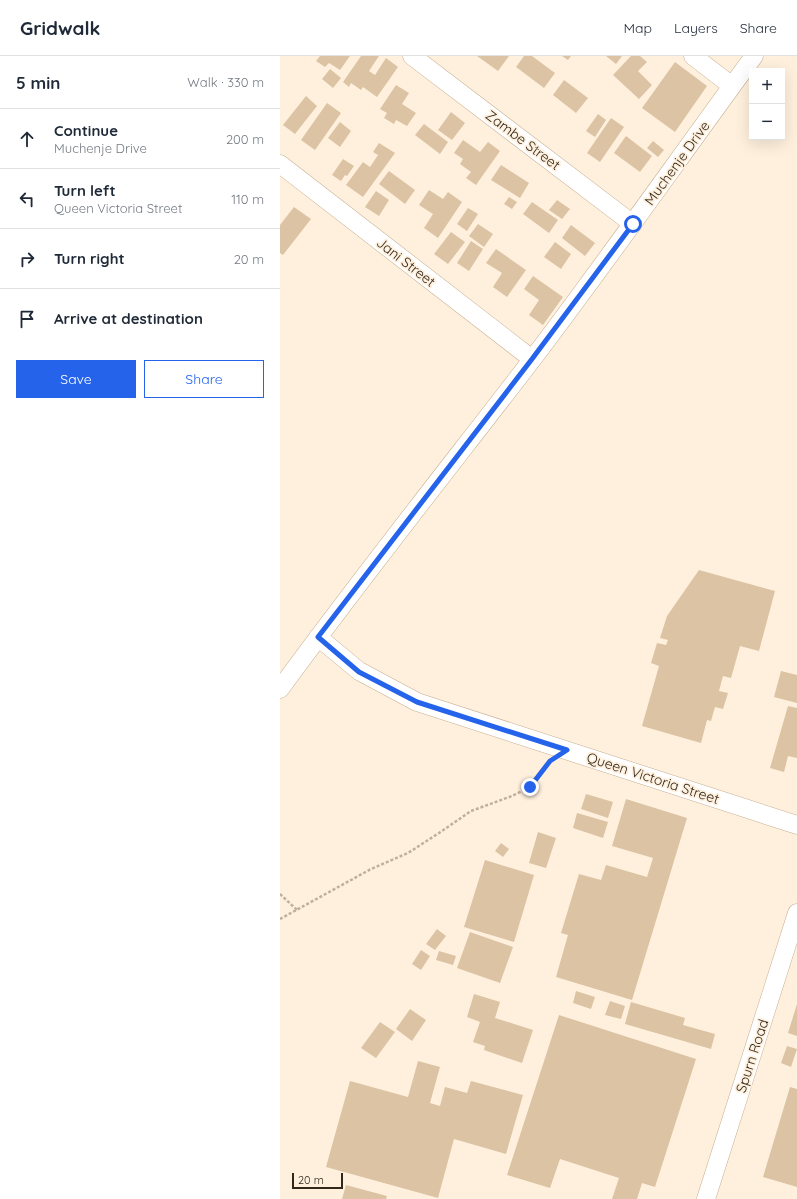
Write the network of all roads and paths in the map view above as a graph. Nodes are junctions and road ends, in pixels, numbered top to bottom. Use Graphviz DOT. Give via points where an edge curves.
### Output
graph roads {
  1 [pos="412,56"];
  2 [pos="693,56"];
  3 [pos="754,56"];
  4 [pos="732,86"];
  5 [pos="280,164"];
  6 [pos="633,224"];
  7 [pos="532,359"];
  8 [pos="318,637"];
  9 [pos="280,689"];
  10 [pos="567,750"];
  11 [pos="797,825"];
  12 [pos="280,894"];
  13 [pos="297,910"];
  14 [pos="797,913"];
  15 [pos="280,919"];
  16 [pos="706,1199"];
  1 -- 6 [label="street, Zambe Street"];
  2 -- 4 [label="street"];
  3 -- 4 [label="street, Muchenje Drive"];
  4 -- 6 [label="street, Muchenje Drive"];
  5 -- 7 [label="street, Jani Street"];
  6 -- 7 [label="street, Muchenje Drive"];
  7 -- 8 [label="street, Muchenje Drive"];
  8 -- 9 [label="street, Muchenje Drive"];
  8 -- 10 [label="street, Queen Victoria Street" via="359,672 417,702"];
  10 -- 11 [label="street, Queen Victoria Street"];
  10 -- 13 [label="path" via="550,761 530,787 471,811 408,853 371,869"];
  12 -- 13 [label="path"];
  13 -- 15 [label="path"];
  14 -- 16 [label="street, Spurn Road"];
}
